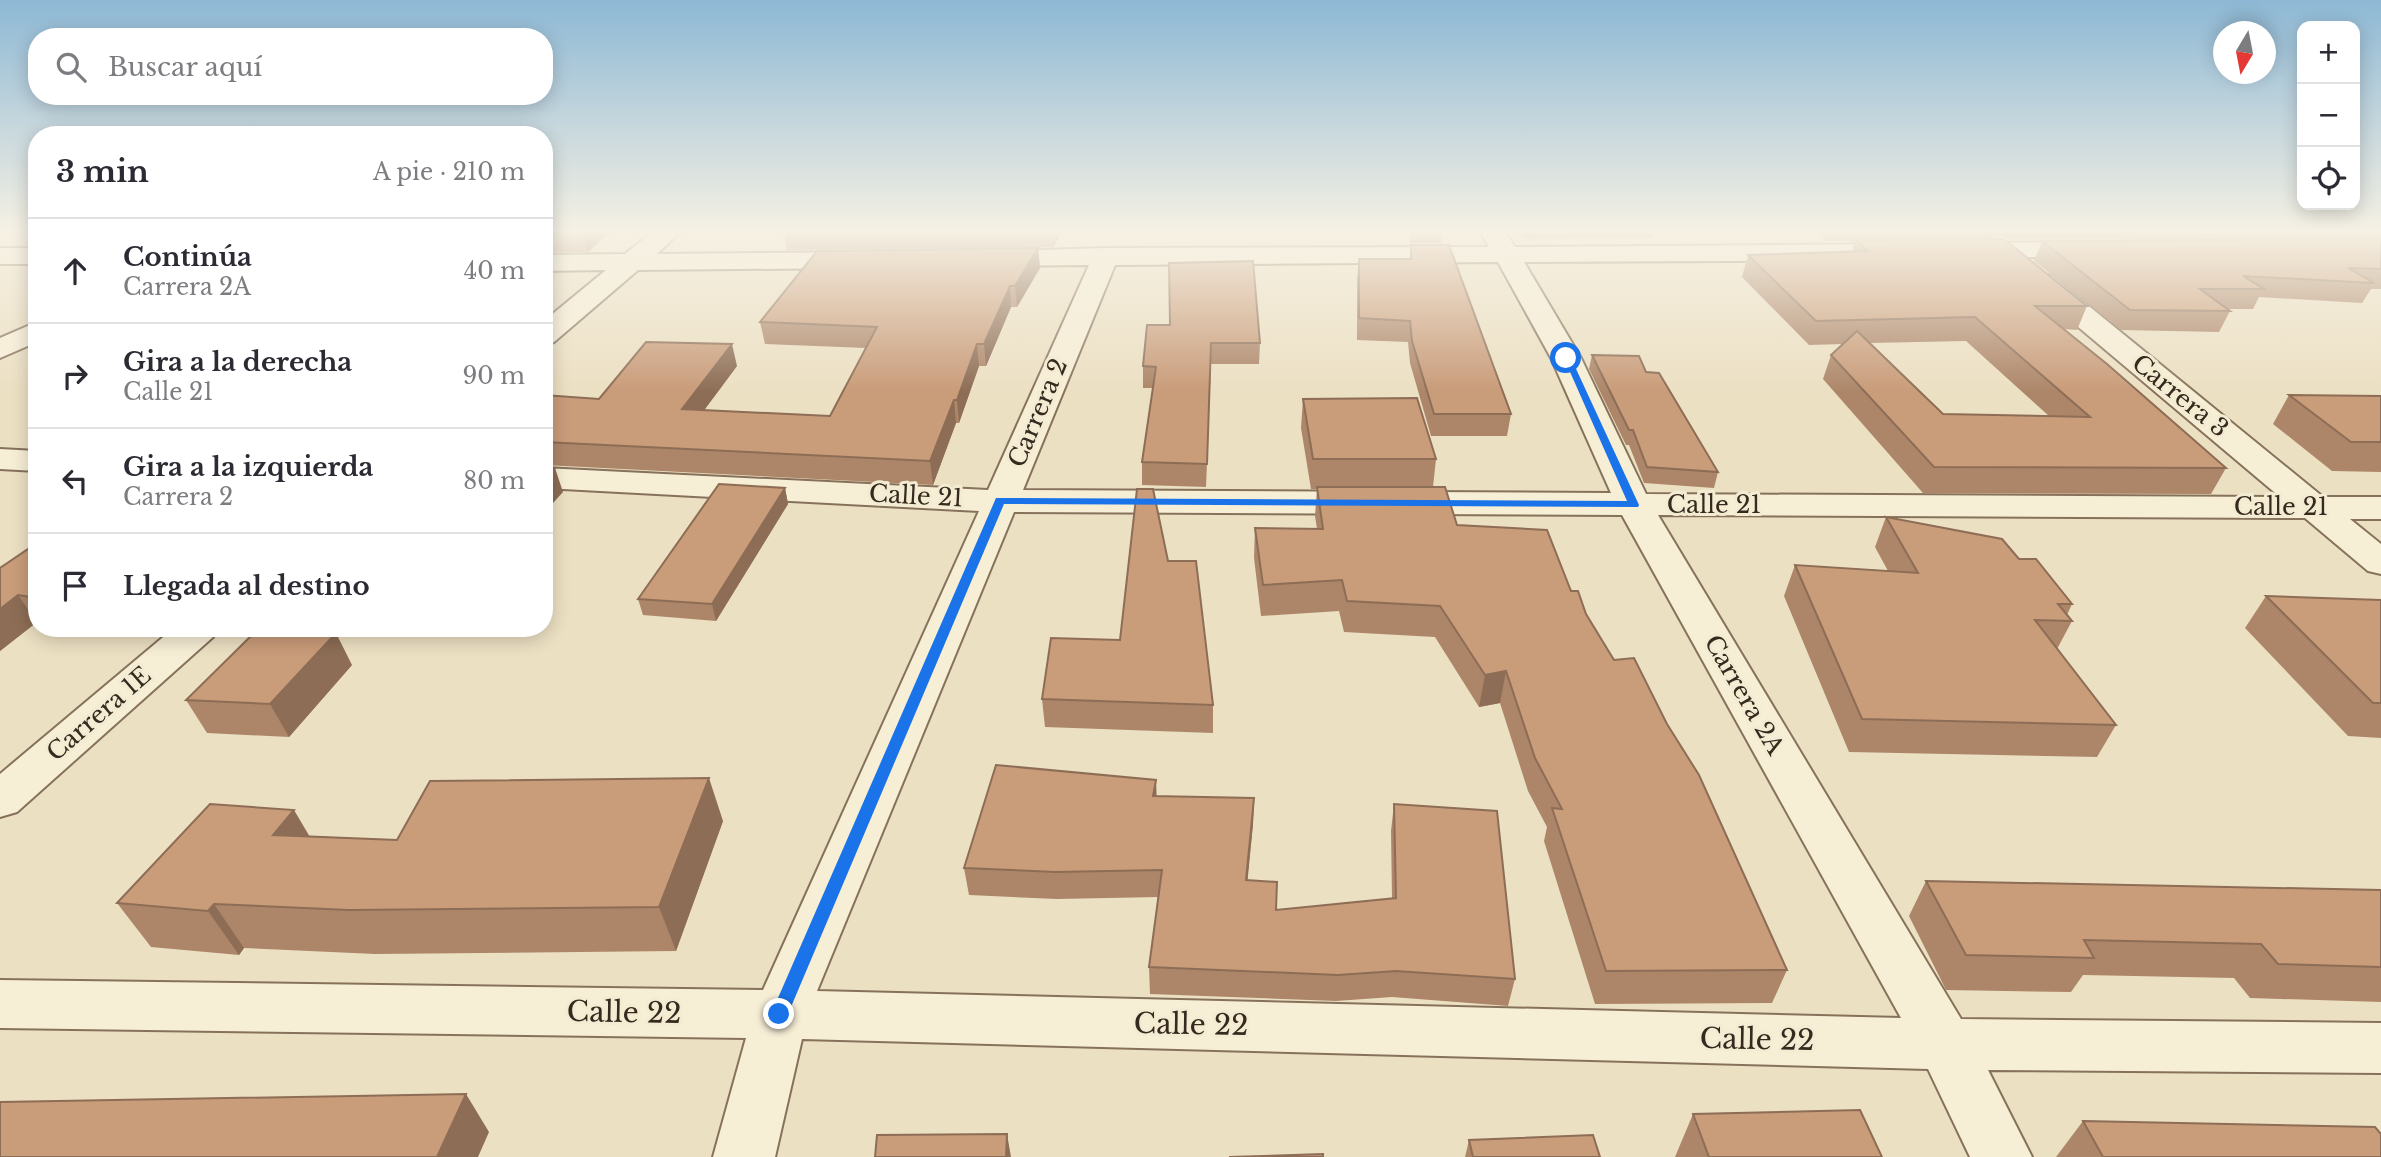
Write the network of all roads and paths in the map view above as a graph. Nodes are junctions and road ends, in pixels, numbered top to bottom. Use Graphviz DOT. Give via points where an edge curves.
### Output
graph roads {
  1 [pos="609,284"];
  2 [pos="1094,284"];
  3 [pos="1523,284"];
  4 [pos="2045,284"];
  5 [pos="553,330"];
  6 [pos="28,335"];
  7 [pos="0,349"];
  8 [pos="0,460"];
  9 [pos="28,461"];
  10 [pos="553,478"];
  11 [pos="1000,500"];
  12 [pos="1634,505"];
  13 [pos="2316,508"];
  14 [pos="2381,508"];
  15 [pos="2381,563"];
  16 [pos="189,637"];
  17 [pos="0,800"];
  18 [pos="0,1004"];
  19 [pos="779,1014"];
  20 [pos="1945,1044"];
  21 [pos="2381,1048"];
  22 [pos="744,1157"];
  23 [pos="2001,1157"];
  1 -- 5 [label="street"];
  2 -- 11 [label="street, Carrera 2"];
  3 -- 12 [label="street, Carrera 2A" via="1566,358"];
  4 -- 13 [label="street, Carrera 3"];
  6 -- 7 [label="street"];
  8 -- 9 [label="street"];
  10 -- 11 [label="street, Calle 21"];
  11 -- 12 [label="street, Calle 21"];
  11 -- 19 [label="street, Carrera 2"];
  12 -- 13 [label="street, Calle 21"];
  12 -- 20 [label="street, Carrera 2A"];
  13 -- 14 [label="street, Calle 21"];
  13 -- 15 [label="street, Carrera 3"];
  16 -- 17 [label="street, Carrera 1E"];
  18 -- 19 [label="street, Calle 22"];
  19 -- 20 [label="street, Calle 22"];
  19 -- 22 [label="street, Carrera 2"];
  20 -- 21 [label="street, Calle 22"];
  20 -- 23 [label="street, Carrera 2A"];
}
